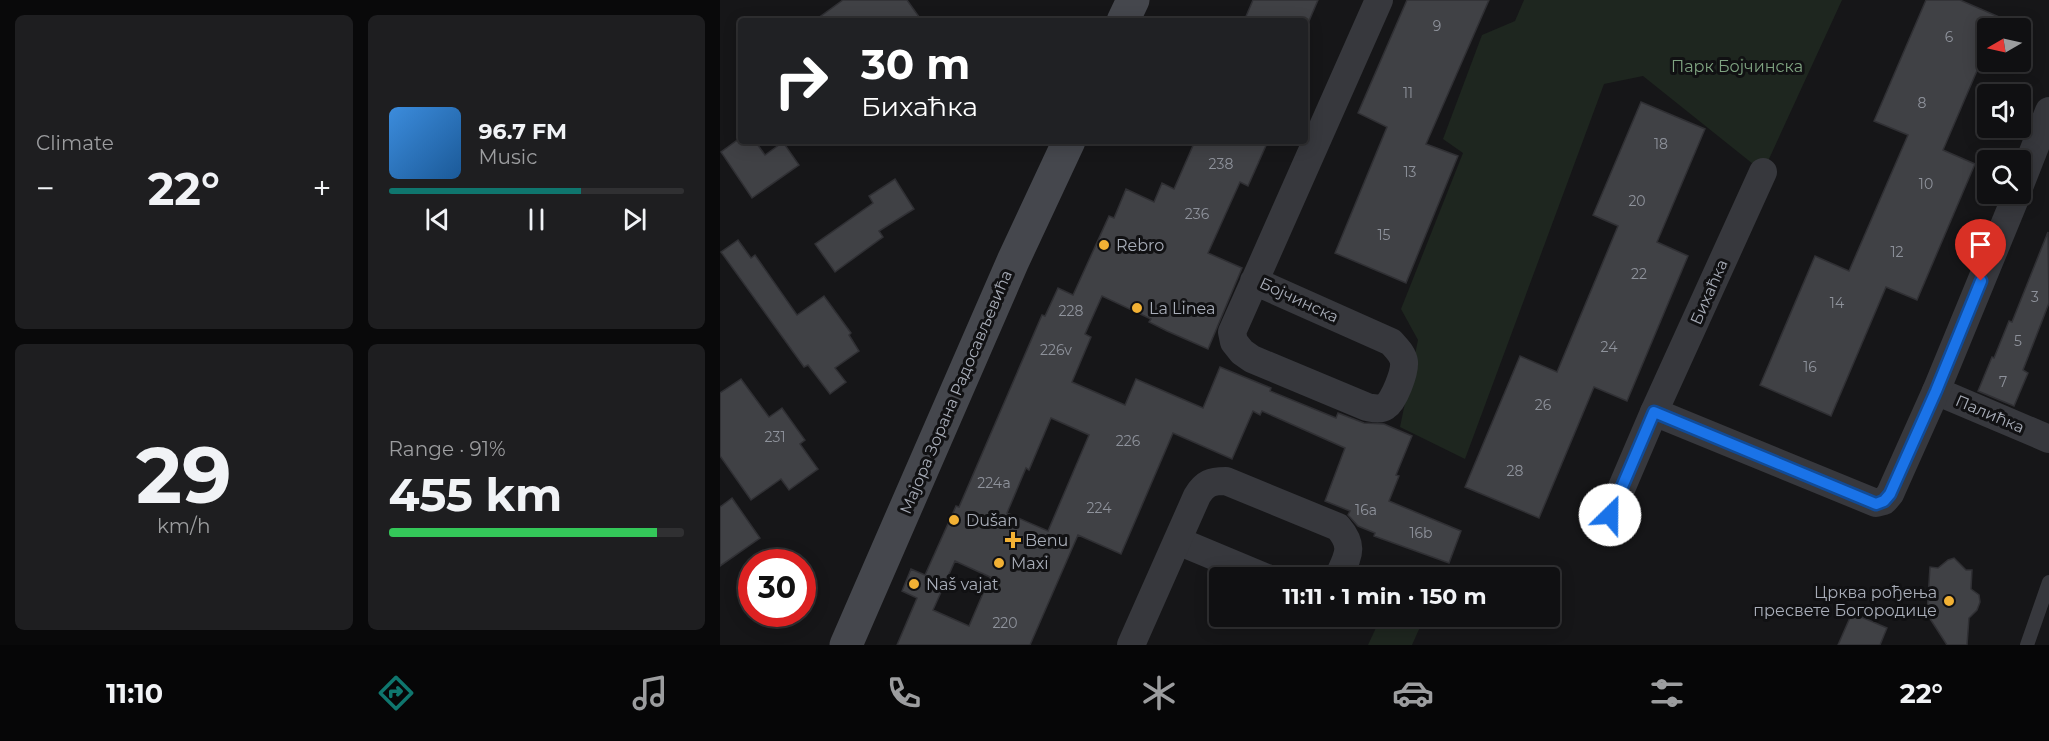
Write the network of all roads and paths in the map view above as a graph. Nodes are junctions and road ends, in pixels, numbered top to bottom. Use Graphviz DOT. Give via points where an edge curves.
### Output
graph roads {
  1 [pos="1133,0"];
  2 [pos="1379,0"];
  3 [pos="1124,18"];
  4 [pos="2048,118"];
  5 [pos="1068,144"];
  6 [pos="2031,159"];
  7 [pos="1763,172"];
  8 [pos="2013,204"];
  9 [pos="1254,281"];
  10 [pos="1936,391"];
  11 [pos="1654,412"];
  12 [pos="2048,435"];
  13 [pos="1610,515"];
  14 [pos="1178,541"];
  15 [pos="1241,567"];
  16 [pos="1342,567"];
  17 [pos="2049,582"];
  18 [pos="846,645"];
  19 [pos="1131,645"];
  20 [pos="2027,645"];
  1 -- 3 [label="main road"];
  2 -- 9 [label="street, Бојчинска"];
  4 -- 6 [label="street"];
  5 -- 18 [label="main road, Мајора Зорана Радосављевића"];
  7 -- 11 [label="street, Бихаћка"];
  8 -- 10 [label="street"];
  9 -- 9 [label="street, Бојчинска" via="1391,342 1405,365 1392,400 1378,409 1366,407 1242,352 1232,332"];
  10 -- 11 [label="street" via="1890,494 1876,504"];
  10 -- 12 [label="street, Палићка"];
  11 -- 13 [label="street, Бихаћка"];
  14 -- 15 [label="street"];
  14 -- 16 [label="street" via="1201,490 1212,481 1226,481 1338,527 1349,551"];
  14 -- 19 [label="street"];
  17 -- 20 [label="lane"];
}
